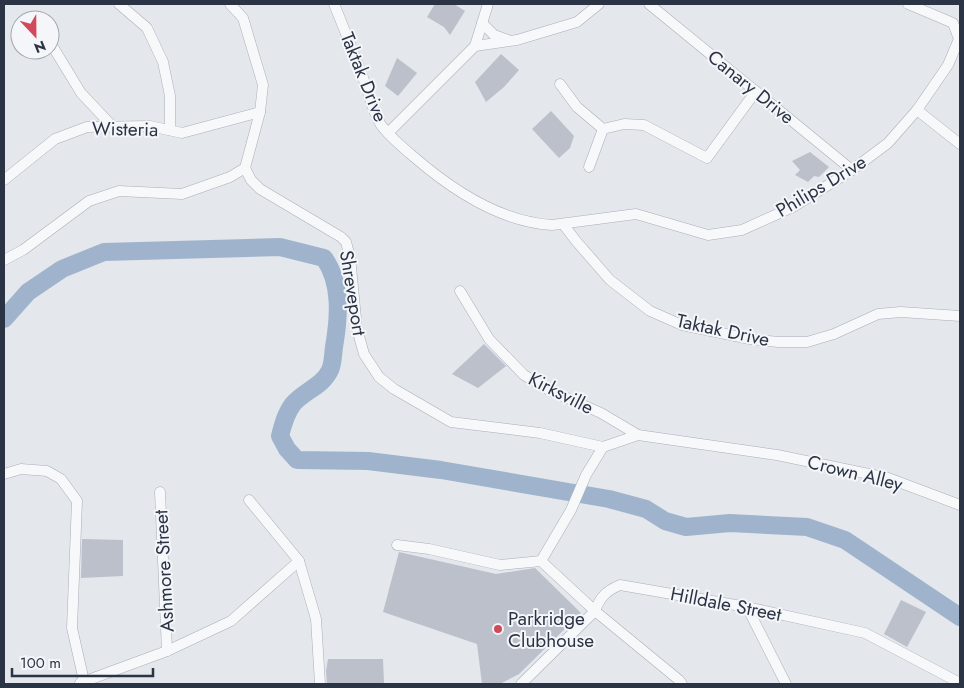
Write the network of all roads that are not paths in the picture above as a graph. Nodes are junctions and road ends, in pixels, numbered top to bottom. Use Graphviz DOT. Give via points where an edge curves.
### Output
graph roads {
  1 [pos="119,4"];
  2 [pos="230,4"];
  3 [pos="334,4"];
  4 [pos="488,4"];
  5 [pos="599,4"];
  6 [pos="649,4"];
  7 [pos="908,4"];
  8 [pos="482,23"];
  9 [pos="511,41"];
  10 [pos="475,46"];
  11 [pos="60,58"];
  12 [pos="560,84"];
  13 [pos="756,91"];
  14 [pos="917,110"];
  15 [pos="260,112"];
  16 [pos="113,127"];
  17 [pos="603,129"];
  18 [pos="170,130"];
  19 [pos="388,133"];
  20 [pos="960,144"];
  21 [pos="589,167"];
  22 [pos="245,168"];
  23 [pos="852,170"];
  24 [pos="4,180"];
  25 [pos="563,224"];
  26 [pos="4,260"];
  27 [pos="460,291"];
  28 [pos="960,316"];
  29 [pos="638,435"];
  30 [pos="603,447"];
  31 [pos="4,474"];
  32 [pos="160,492"];
  33 [pos="248,500"];
  34 [pos="960,505"];
  35 [pos="397,545"];
  36 [pos="299,561"];
  37 [pos="540,561"];
  38 [pos="747,607"];
  39 [pos="595,611"];
  40 [pos="167,650"];
  41 [pos="956,682"];
  42 [pos="82,683"];
  43 [pos="320,684"];
  44 [pos="522,684"];
  45 [pos="682,684"];
  46 [pos="786,684"];
  1 -- 18 [label="street" via="147,28 163,62 170,96"];
  2 -- 15 [label="street" via="243,18 257,63 263,85"];
  3 -- 19 [label="street, Taktak Drive" via="380,123"];
  4 -- 8 [label="street"];
  5 -- 9 [label="street" via="577,22"];
  6 -- 13 [label="street, Canary Drive"];
  7 -- 14 [label="street, Philips Drive" via="953,23 959,39 948,65"];
  8 -- 9 [label="street" via="494,35"];
  8 -- 10 [label="street"];
  9 -- 10 [label="street"];
  10 -- 19 [label="street"];
  11 -- 16 [label="street" via="81,93"];
  12 -- 17 [label="street" via="577,107"];
  13 -- 17 [label="street" via="707,158 644,125 624,124"];
  13 -- 23 [label="street, Canary Drive"];
  14 -- 20 [label="street"];
  14 -- 23 [label="street, Philips Drive" via="888,143"];
  15 -- 18 [label="street, Wisteria" via="182,133"];
  15 -- 22 [label="street"];
  16 -- 18 [label="street, Wisteria" via="150,126"];
  16 -- 24 [label="street, Wisteria" via="87,127 55,139"];
  17 -- 21 [label="street"];
  19 -- 25 [label="street, Taktak Drive" via="426,168 488,207 539,224"];
  22 -- 26 [label="street" via="230,177 182,194 119,191 89,201 23,250"];
  22 -- 30 [label="street, Shreveport" via="260,189 346,242 353,277 357,328 364,354 379,377 394,389 451,422 540,433"];
  23 -- 25 [label="street, Philips Drive" via="793,207 742,230 708,235 636,214"];
  25 -- 28 [label="street, Taktak Drive" via="610,280 650,311 682,325 750,339 807,342 878,314 901,312"];
  27 -- 29 [label="street, Kirksville" via="489,339 524,375"];
  29 -- 30 [label="street"];
  29 -- 34 [label="street, Crown Alley" via="777,455 888,478"];
  30 -- 37 [label="street"];
  31 -- 42 [label="street" via="22,469 47,471 61,479 77,501 72,628"];
  32 -- 40 [label="street, Ashmore Street"];
  33 -- 36 [label="street"];
  35 -- 37 [label="street" via="500,565"];
  36 -- 40 [label="street" via="231,621"];
  36 -- 43 [label="street" via="316,619"];
  37 -- 39 [label="street"];
  38 -- 39 [label="street, Hilldale Street" via="620,585 600,598"];
  38 -- 41 [label="street, Hilldale Street" via="865,633"];
  38 -- 46 [label="street"];
  39 -- 44 [label="street, Hilldale Street"];
  39 -- 45 [label="street"];
  40 -- 42 [label="street"];
}
